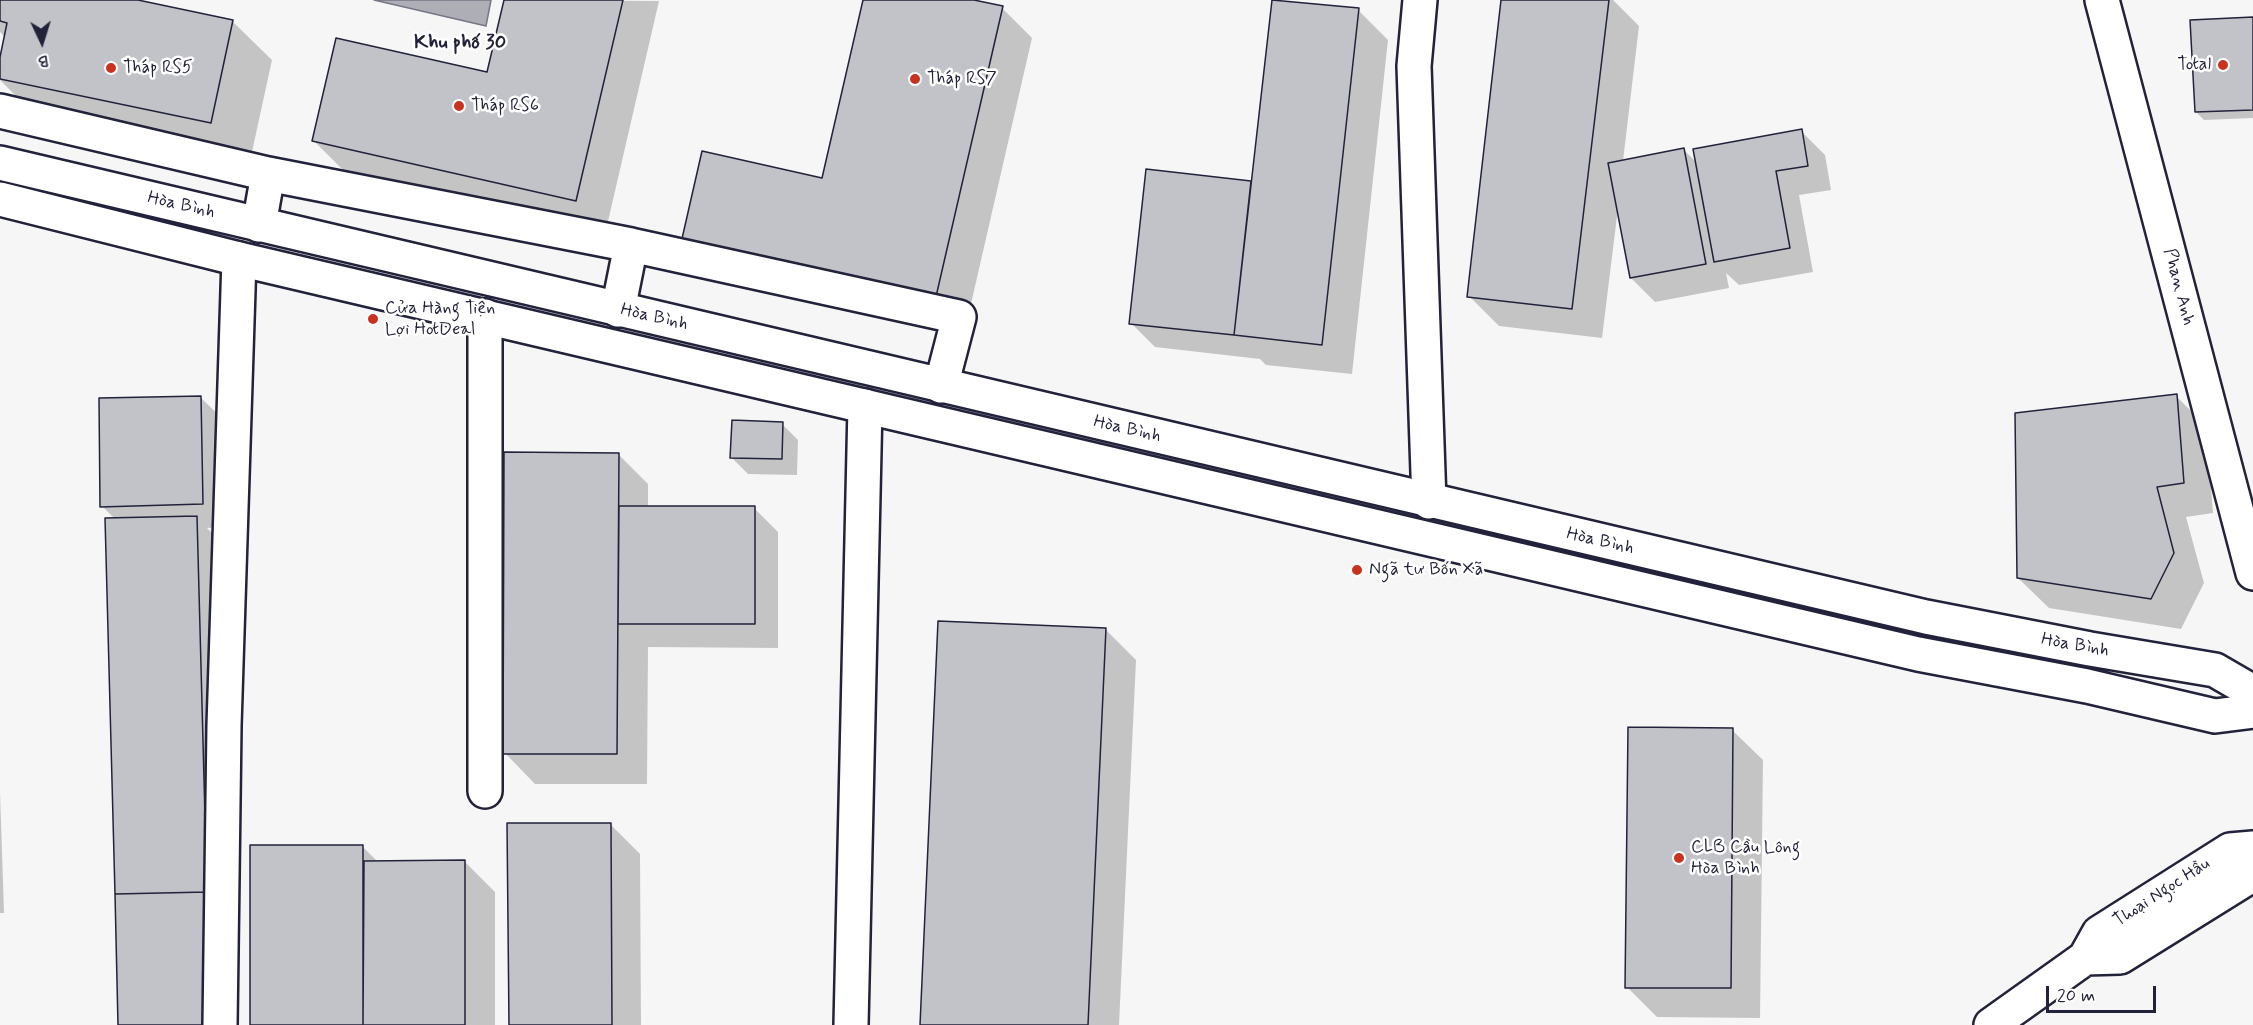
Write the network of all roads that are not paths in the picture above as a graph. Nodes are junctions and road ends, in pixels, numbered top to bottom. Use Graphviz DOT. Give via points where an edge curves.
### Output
graph roads {
  1 [pos="1420,0"];
  2 [pos="2102,0"];
  3 [pos="0,111"];
  4 [pos="0,163"];
  5 [pos="268,174"];
  6 [pos="0,199"];
  7 [pos="259,225"];
  8 [pos="631,245"];
  9 [pos="239,260"];
  10 [pos="618,310"];
  11 [pos="484,316"];
  12 [pos="941,386"];
  13 [pos="865,406"];
  14 [pos="932,422"];
  15 [pos="1429,502"];
  16 [pos="2253,573"];
  17 [pos="2253,692"];
  18 [pos="2253,711"];
  19 [pos="485,791"];
  20 [pos="2253,848"];
  21 [pos="2253,862"];
  22 [pos="2085,958"];
  23 [pos="220,1025"];
  24 [pos="851,1025"];
  25 [pos="1991,1025"];
  1 -- 15 [label="main road" via="1414,66"];
  2 -- 16 [label="main road, Phan Anh"];
  3 -- 5 [label="main road"];
  4 -- 7 [label="main road, Hòa Bình"];
  5 -- 7 [label="main road"];
  5 -- 8 [label="main road"];
  6 -- 9 [label="main road, Hòa Bình"];
  7 -- 10 [label="main road, Hòa Bình"];
  8 -- 10 [label="main road"];
  8 -- 12 [label="main road" via="959,317"];
  9 -- 11 [label="main road, Hòa Bình"];
  9 -- 23 [label="main road" via="224,726"];
  10 -- 12 [label="main road, Hòa Bình"];
  11 -- 13 [label="main road, Hòa Bình"];
  11 -- 19 [label="main road"];
  12 -- 14 [label="main road"];
  12 -- 15 [label="main road, Hòa Bình"];
  13 -- 14 [label="main road, Hòa Bình"];
  13 -- 24 [label="main road"];
  14 -- 18 [label="main road, Hòa Bình" via="1918,654 2087,686 2215,716"];
  15 -- 17 [label="main road, Hòa Bình" via="1926,617 2215,670"];
  20 -- 22 [label="main road, Thoại Ngọc Hầu" via="2230,850 2099,933"];
  21 -- 22 [label="main road, Thoại Ngọc Hầu" via="2247,878 2120,957"];
  22 -- 25 [label="main road, Thoại Ngọc Hầu"];
}
